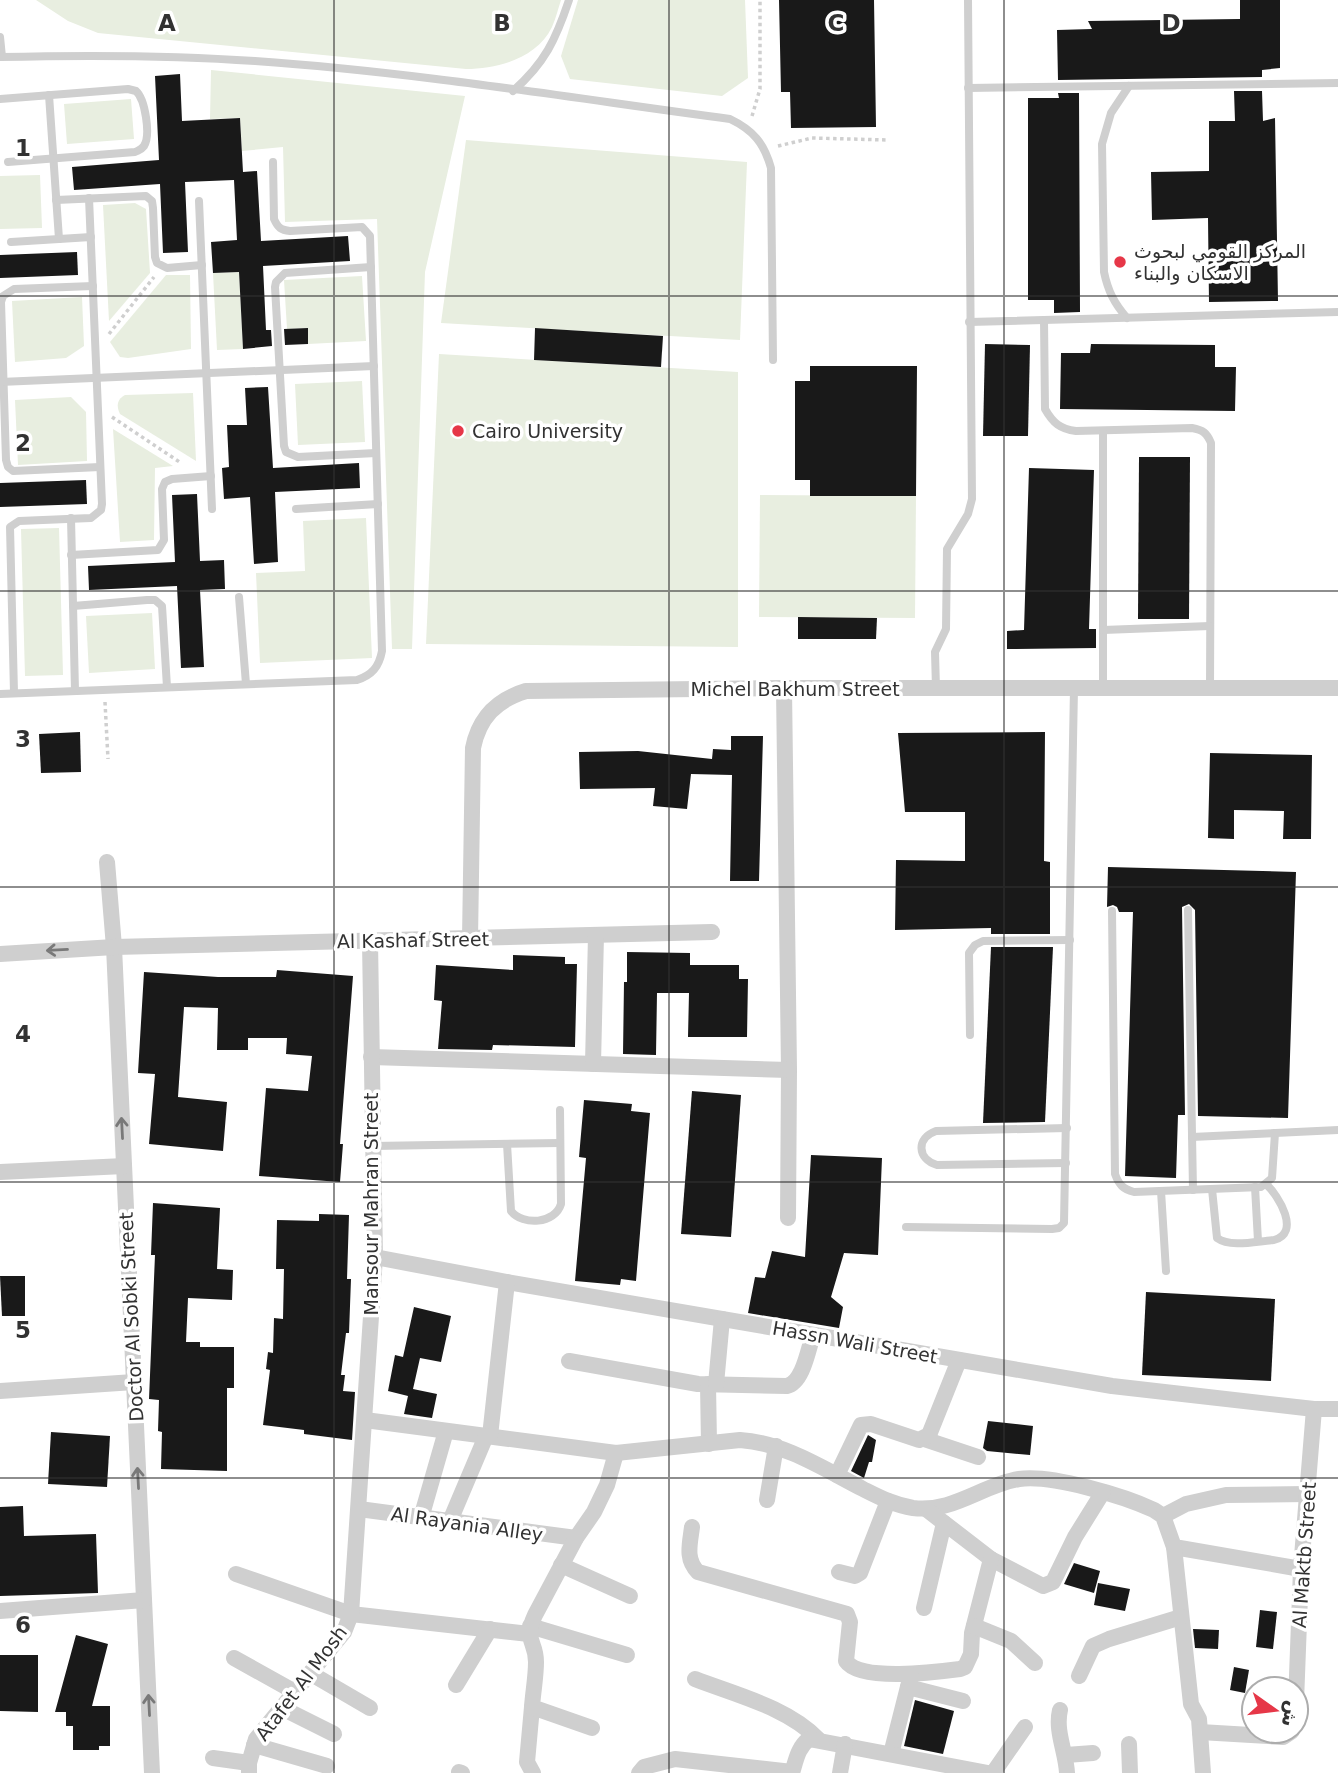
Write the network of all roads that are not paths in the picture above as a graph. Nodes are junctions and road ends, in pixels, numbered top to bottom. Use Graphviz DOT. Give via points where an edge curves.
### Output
graph roads {
  1 [pos="569,0"];
  2 [pos="968,0"];
  3 [pos="0,37"];
  4 [pos="1,57"];
  5 [pos="1338,83"];
  6 [pos="1129,86"];
  7 [pos="968,88"];
  8 [pos="513,91"];
  9 [pos="49,95"];
  10 [pos="0,99"];
  11 [pos="54,158"];
  12 [pos="8,162"];
  13 [pos="273,162"];
  14 [pos="89,198"];
  15 [pos="57,200"];
  16 [pos="199,201"];
  17 [pos="92,237"];
  18 [pos="59,239"];
  19 [pos="11,242"];
  20 [pos="202,264"];
  21 [pos="371,267"];
  22 [pos="93,286"];
  23 [pos="1338,312"];
  24 [pos="1127,317"];
  25 [pos="1044,320"];
  26 [pos="969,322"];
  27 [pos="773,360"];
  28 [pos="374,366"];
  29 [pos="280,370"];
  30 [pos="206,373"];
  31 [pos="97,378"];
  32 [pos="2,382"];
  33 [pos="1103,431"];
  34 [pos="376,453"];
  35 [pos="100,467"];
  36 [pos="206,476"];
  37 [pos="378,504"];
  38 [pos="212,509"];
  39 [pos="296,509"];
  40 [pos="71,519"];
  41 [pos="71,555"];
  42 [pos="239,597"];
  43 [pos="73,606"];
  44 [pos="1210,626"];
  45 [pos="1103,630"];
  46 [pos="246,684"];
  47 [pos="167,687"];
  48 [pos="784,688"];
  49 [pos="1074,688"];
  50 [pos="1103,688"];
  51 [pos="1210,688"];
  52 [pos="1338,688"];
  53 [pos="936,689"];
  54 [pos="75,691"];
  55 [pos="0,694"];
  56 [pos="14,694"];
  57 [pos="107,862"];
  58 [pos="1188,910"];
  59 [pos="1112,911"];
  60 [pos="712,932"];
  61 [pos="596,935"];
  62 [pos="470,939"];
  63 [pos="1070,940"];
  64 [pos="370,941"];
  65 [pos="114,947"];
  66 [pos="0,954"];
  67 [pos="970,1035"];
  68 [pos="372,1057"];
  69 [pos="593,1064"];
  70 [pos="789,1070"];
  71 [pos="560,1110"];
  72 [pos="1067,1128"];
  73 [pos="1338,1130"];
  74 [pos="1275,1133"];
  75 [pos="1192,1137"];
  76 [pos="560,1143"];
  77 [pos="507,1144"];
  78 [pos="373,1146"];
  79 [pos="1066,1163"];
  80 [pos="124,1166"];
  81 [pos="0,1172"];
  82 [pos="1266,1184"];
  83 [pos="1255,1187"];
  84 [pos="1212,1189"];
  85 [pos="1193,1190"];
  86 [pos="1161,1191"];
  87 [pos="788,1218"];
  88 [pos="906,1227"];
  89 [pos="1258,1241"];
  90 [pos="375,1256"];
  91 [pos="1166,1271"];
  92 [pos="507,1282"];
  93 [pos="722,1320"];
  94 [pos="813,1335"];
  95 [pos="959,1360"];
  96 [pos="569,1361"];
  97 [pos="134,1382"];
  98 [pos="712,1384"];
  99 [pos="0,1391"];
  100 [pos="1314,1409"];
  101 [pos="1338,1409"];
  102 [pos="365,1420"];
  103 [pos="446,1431"];
  104 [pos="488,1436"];
  105 [pos="924,1439"];
  106 [pos="709,1444"];
  107 [pos="776,1446"];
  108 [pos="616,1453"];
  109 [pos="978,1457"];
  110 [pos="837,1475"];
  111 [pos="1103,1492"];
  112 [pos="1307,1494"];
  113 [pos="767,1500"];
  114 [pos="888,1501"];
  115 [pos="359,1509"];
  116 [pos="926,1509"];
  117 [pos="1163,1516"];
  118 [pos="421,1518"];
  119 [pos="450,1521"];
  120 [pos="944,1523"];
  121 [pos="692,1527"];
  122 [pos="576,1538"];
  123 [pos="1174,1547"];
  124 [pos="991,1559"];
  125 [pos="561,1565"];
  126 [pos="1301,1569"];
  127 [pos="839,1572"];
  128 [pos="236,1574"];
  129 [pos="630,1596"];
  130 [pos="144,1600"];
  131 [pos="924,1608"];
  132 [pos="0,1611"];
  133 [pos="351,1614"];
  134 [pos="1181,1617"];
  135 [pos="974,1626"];
  136 [pos="490,1629"];
  137 [pos="529,1630"];
  138 [pos="628,1655"];
  139 [pos="234,1658"];
  140 [pos="1035,1662"];
  141 [pos="310,1673"];
  142 [pos="1297,1675"];
  143 [pos="1079,1676"];
  144 [pos="695,1679"];
  145 [pos="910,1681"];
  146 [pos="456,1685"];
  147 [pos="295,1692"];
  148 [pos="963,1701"];
  149 [pos="532,1707"];
  150 [pos="282,1708"];
  151 [pos="370,1708"];
  152 [pos="1060,1710"];
  153 [pos="1024,1727"];
  154 [pos="592,1728"];
  155 [pos="1200,1732"];
  156 [pos="334,1734"];
  157 [pos="1240,1734"];
  158 [pos="818,1739"];
  159 [pos="845,1744"];
  160 [pos="1129,1744"];
  161 [pos="254,1745"];
  162 [pos="1093,1753"];
  163 [pos="891,1754"];
  164 [pos="1066,1755"];
  165 [pos="214,1758"];
  166 [pos="327,1766"];
  167 [pos="249,1768"];
  168 [pos="952,1770"];
  169 [pos="792,1772"];
  170 [pos="152,1773"];
  171 [pos="533,1773"];
  172 [pos="639,1773"];
  173 [pos="840,1773"];
  174 [pos="990,1773"];
  175 [pos="1066,1773"];
  176 [pos="1130,1773"];
  177 [pos="1203,1773"];
  1 -- 8 [label="lane" via="551,48"];
  2 -- 7 [label="lane"];
  3 -- 4 [label="lane"];
  4 -- 8 [label="lane" via="257,61 450,80"];
  5 -- 6 [label="lane"];
  6 -- 7 [label="lane"];
  6 -- 24 [label="lane" via="1111,113 1102,144 1104,272 1115,304"];
  7 -- 26 [label="lane"];
  8 -- 27 [label="lane" via="730,119 758,137 771,168"];
  9 -- 10 [label="lane"];
  9 -- 11 [label="lane"];
  9 -- 11 [label="lane" via="128,89 136,91 144,103 146,137 141,149"];
  11 -- 12 [label="lane"];
  11 -- 15 [label="lane"];
  13 -- 21 [label="lane" via="277,226 283,230 362,227 370,236"];
  14 -- 15 [label="lane"];
  14 -- 17 [label="lane"];
  14 -- 20 [label="lane" via="146,196 152,201 155,257 162,267"];
  15 -- 18 [label="lane"];
  16 -- 20 [label="lane"];
  17 -- 18 [label="lane"];
  17 -- 22 [label="lane"];
  18 -- 19 [label="lane"];
  20 -- 30 [label="lane"];
  21 -- 28 [label="lane"];
  21 -- 29 [label="lane" via="280,277 275,288"];
  22 -- 31 [label="lane"];
  22 -- 32 [label="lane" via="14,289 3,296"];
  23 -- 24 [label="lane"];
  24 -- 25 [label="lane"];
  25 -- 26 [label="lane"];
  25 -- 33 [label="lane" via="1045,409 1051,421 1062,429"];
  26 -- 53 [label="lane" via="972,499 947,549 947,617 935,652"];
  28 -- 29 [label="lane"];
  28 -- 34 [label="lane"];
  29 -- 30 [label="lane"];
  29 -- 34 [label="lane" via="286,452 298,457"];
  30 -- 31 [label="lane"];
  30 -- 36 [label="lane"];
  31 -- 32 [label="lane"];
  31 -- 35 [label="lane"];
  32 -- 35 [label="lane" via="8,467 20,472"];
  33 -- 44 [label="lane" via="1192,428 1208,435"];
  33 -- 45 [label="lane"];
  34 -- 37 [label="lane"];
  35 -- 40 [label="lane" via="101,510 91,518"];
  36 -- 38 [label="lane"];
  36 -- 41 [label="lane" via="172,479 163,485 164,540 158,550"];
  37 -- 39 [label="lane"];
  37 -- 46 [label="lane" via="382,651 375,670 357,680"];
  40 -- 41 [label="lane"];
  40 -- 56 [label="lane" via="19,521 9,527"];
  41 -- 43 [label="lane"];
  42 -- 46 [label="lane"];
  43 -- 47 [label="lane" via="155,600 162,606"];
  43 -- 54 [label="lane"];
  44 -- 45 [label="lane"];
  44 -- 51 [label="lane"];
  45 -- 50 [label="lane"];
  46 -- 47 [label="lane"];
  47 -- 54 [label="lane"];
  48 -- 53 [label="street, Michel Bakhum Street"];
  48 -- 62 [label="street, Michel Bakhum Street" via="539,690 500,702 482,722 473,748"];
  48 -- 70 [label="street"];
  49 -- 50 [label="street, Michel Bakhum Street"];
  49 -- 53 [label="street, Michel Bakhum Street"];
  49 -- 63 [label="lane"];
  50 -- 51 [label="street, Michel Bakhum Street"];
  51 -- 52 [label="street, Michel Bakhum Street"];
  54 -- 56 [label="lane"];
  55 -- 56 [label="lane"];
  57 -- 65 [label="street, Doctor Al Sobki Street"];
  58 -- 75 [label="lane"];
  59 -- 86 [label="lane" via="1115,1174 1125,1190"];
  60 -- 61 [label="street, Al Kashaf Street"];
  61 -- 62 [label="street, Al Kashaf Street"];
  61 -- 69 [label="street"];
  62 -- 64 [label="street, Al Kashaf Street"];
  63 -- 67 [label="lane" via="983,941 975,945 969,953"];
  63 -- 72 [label="lane"];
  64 -- 65 [label="street, Al Kashaf Street"];
  64 -- 68 [label="street, Mansour Mahran Street"];
  65 -- 66 [label="street, Al Kashaf Street, one-way"];
  80 -- 65 [label="street, Doctor Al Sobki Street, one-way"];
  68 -- 69 [label="street"];
  68 -- 78 [label="street, Mansour Mahran Street"];
  69 -- 70 [label="street"];
  70 -- 87 [label="street"];
  71 -- 76 [label="lane"];
  72 -- 79 [label="lane"];
  72 -- 79 [label="lane" via="936,1131 922,1140 920,1148 922,1157 937,1165"];
  73 -- 74 [label="lane"];
  74 -- 75 [label="lane"];
  74 -- 82 [label="lane" via="1274,1169"];
  75 -- 85 [label="lane"];
  76 -- 77 [label="lane"];
  76 -- 77 [label="lane" via="559,1211 549,1219 524,1220 516,1218 509,1203"];
  77 -- 78 [label="lane"];
  78 -- 90 [label="street, Mansour Mahran Street"];
  79 -- 88 [label="lane" via="1065,1216 1059,1228"];
  80 -- 81 [label="street"];
  80 -- 97 [label="street, Doctor Al Sobki Street"];
  82 -- 83 [label="lane"];
  82 -- 89 [label="lane" via="1281,1202 1285,1233"];
  83 -- 84 [label="lane"];
  83 -- 89 [label="lane"];
  84 -- 85 [label="lane"];
  84 -- 89 [label="lane" via="1217,1238 1223,1242"];
  85 -- 86 [label="lane"];
  86 -- 91 [label="lane"];
  90 -- 92 [label="street, Hassn Wali Street"];
  90 -- 102 [label="street, Mansour Mahran Street"];
  92 -- 93 [label="street, Hassn Wali Street"];
  92 -- 104 [label="street"];
  93 -- 94 [label="street, Hassn Wali Street"];
  93 -- 98 [label="street"];
  94 -- 95 [label="street, Hassn Wali Street"];
  94 -- 98 [label="street" via="798,1380 792,1385"];
  95 -- 100 [label="street, Hassn Wali Street" via="1112,1386"];
  95 -- 105 [label="street"];
  96 -- 98 [label="street"];
  97 -- 99 [label="street"];
  130 -- 97 [label="street, Doctor Al Sobki Street, one-way"];
  98 -- 106 [label="street"];
  100 -- 101 [label="street, Hassn Wali Street"];
  100 -- 112 [label="street, Al Maktb Street"];
  102 -- 103 [label="street"];
  102 -- 115 [label="street, Mansour Mahran Street"];
  103 -- 104 [label="street"];
  103 -- 118 [label="street"];
  104 -- 108 [label="street"];
  104 -- 119 [label="street"];
  105 -- 109 [label="street"];
  105 -- 110 [label="street" via="861,1425"];
  106 -- 107 [label="street" via="740,1440"];
  106 -- 108 [label="street"];
  107 -- 110 [label="street"];
  107 -- 113 [label="street"];
  108 -- 122 [label="street" via="607,1485"];
  110 -- 114 [label="street"];
  111 -- 116 [label="street" via="1021,1478 961,1502"];
  111 -- 117 [label="street" via="1143,1504"];
  111 -- 124 [label="street" via="1048,1585"];
  112 -- 117 [label="street" via="1226,1495 1186,1504"];
  112 -- 126 [label="street, Al Maktb Street"];
  114 -- 116 [label="street"];
  114 -- 127 [label="street" via="860,1573"];
  115 -- 118 [label="street, Al Rayania Alley"];
  115 -- 133 [label="street, Atafet Al Mosh"];
  116 -- 120 [label="street"];
  117 -- 123 [label="street"];
  118 -- 119 [label="street, Al Rayania Alley"];
  119 -- 122 [label="street, Al Rayania Alley"];
  120 -- 124 [label="street"];
  120 -- 131 [label="street"];
  121 -- 145 [label="street" via="688,1553 698,1572 843,1612 850,1617 848,1665"];
  122 -- 125 [label="street"];
  123 -- 126 [label="street"];
  123 -- 134 [label="street"];
  124 -- 135 [label="street"];
  125 -- 129 [label="street"];
  125 -- 137 [label="street"];
  126 -- 142 [label="street, Al Maktb Street"];
  128 -- 133 [label="street"];
  130 -- 132 [label="street"];
  170 -- 130 [label="street, Doctor Al Sobki Street, one-way"];
  133 -- 136 [label="street"];
  133 -- 141 [label="street, Atafet Al Mosh" via="344,1632"];
  134 -- 143 [label="street" via="1093,1646"];
  134 -- 155 [label="street" via="1191,1704"];
  135 -- 140 [label="street" via="1011,1641"];
  135 -- 145 [label="street" via="971,1654 964,1667"];
  136 -- 137 [label="street"];
  136 -- 146 [label="street"];
  137 -- 138 [label="street"];
  137 -- 149 [label="street" via="536,1664"];
  139 -- 147 [label="street"];
  141 -- 147 [label="street, Atafet Al Mosh"];
  141 -- 151 [label="street"];
  144 -- 158 [label="street" via="775,1710 804,1725"];
  145 -- 148 [label="street"];
  145 -- 163 [label="street"];
  147 -- 150 [label="street, Atafet Al Mosh"];
  149 -- 154 [label="street"];
  149 -- 171 [label="street" via="527,1762"];
  150 -- 156 [label="street"];
  150 -- 161 [label="street, Atafet Al Mosh"];
  152 -- 164 [label="street" via="1058,1725"];
  153 -- 174 [label="street"];
  155 -- 157 [label="street"];
  155 -- 177 [label="street"];
  158 -- 159 [label="street"];
  158 -- 169 [label="street" via="803,1743"];
  159 -- 163 [label="street"];
  159 -- 173 [label="street"];
  160 -- 176 [label="street"];
  161 -- 166 [label="street"];
  161 -- 167 [label="street, Atafet Al Mosh"];
  162 -- 164 [label="street"];
  163 -- 168 [label="street"];
  164 -- 175 [label="street"];
  165 -- 167 [label="street"];
  168 -- 174 [label="street"];
  169 -- 172 [label="street" via="675,1759 644,1767"];
}
